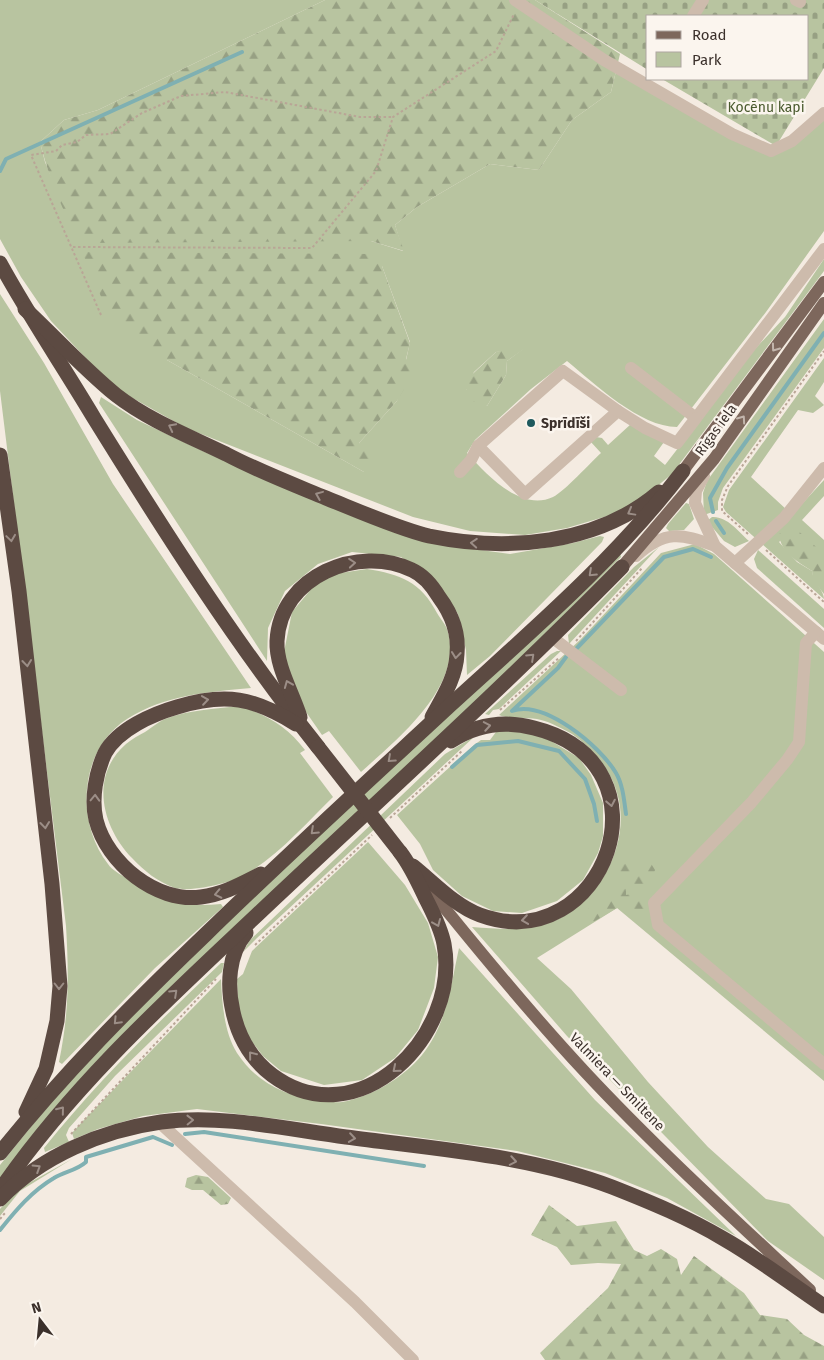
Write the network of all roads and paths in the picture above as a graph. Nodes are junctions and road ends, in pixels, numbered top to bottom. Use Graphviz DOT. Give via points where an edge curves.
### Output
graph roads {
  1 [pos="703,0"];
  2 [pos="519,1"];
  3 [pos="694,15"];
  4 [pos="824,113"];
  5 [pos="393,117"];
  6 [pos="73,247"];
  7 [pos="824,249"];
  8 [pos="0,263"];
  9 [pos="824,282"];
  10 [pos="824,303"];
  11 [pos="25,309"];
  12 [pos="101,315"];
  13 [pos="824,351"];
  14 [pos="631,368"];
  15 [pos="618,411"];
  16 [pos="696,418"];
  17 [pos="478,446"];
  18 [pos="0,455"];
  19 [pos="714,459"];
  20 [pos="824,468"];
  21 [pos="683,471"];
  22 [pos="460,472"];
  23 [pos="757,542"];
  24 [pos="715,546"];
  25 [pos="736,563"];
  26 [pos="644,566"];
  27 [pos="622,568"];
  28 [pos="824,602"];
  29 [pos="820,635"];
  30 [pos="553,638"];
  31 [pos="571,647"];
  32 [pos="564,653"];
  33 [pos="620,690"];
  34 [pos="494,714"];
  35 [pos="427,726"];
  36 [pos="304,730"];
  37 [pos="463,751"];
  38 [pos="389,790"];
  39 [pos="383,824"];
  40 [pos="376,831"];
  41 [pos="404,857"];
  42 [pos="314,860"];
  43 [pos="278,865"];
  44 [pos="254,946"];
  45 [pos="219,978"];
  46 [pos="824,1064"];
  47 [pos="160,1122"];
  48 [pos="72,1139"];
  49 [pos="0,1152"];
  50 [pos="0,1191"];
  51 [pos="0,1199"];
  52 [pos="824,1305"];
  53 [pos="413,1360"];
  1 -- 3 [label="street"];
  2 -- 4 [label="street" via="604,60 732,134 771,151 792,141"];
  2 -- 5 [label="path" via="496,51"];
  5 -- 6 [label="path" via="376,171 312,248"];
  5 -- 6 [label="path" via="360,117 225,92 181,96 142,113 110,134 86,135 56,151 31,155"];
  6 -- 12 [label="path"];
  7 -- 16 [label="street"];
  8 -- 11 [label="highway"];
  9 -- 21 [label="main road, Rīgas iela, one-way"];
  19 -- 10 [label="main road, Rīgas iela, one-way"];
  21 -- 11 [label="highway, one-way" via="634,510 605,525 558,539 507,544 470,543 427,535 255,469 144,413 116,395"];
  11 -- 36 [label="highway" via="160,524 241,646"];
  13 -- 23 [label="path" via="728,486 722,500 722,511"];
  14 -- 16 [label="street"];
  15 -- 16 [label="street" via="676,443"];
  15 -- 17 [label="street" via="563,371"];
  15 -- 17 [label="street" via="525,494"];
  17 -- 22 [label="street"];
  18 -- 49 [label="highway, one-way" via="19,591 52,884 60,986 57,1021 46,1069 23,1117"];
  19 -- 24 [label="street" via="696,491 695,503"];
  19 -- 27 [label="main road, Rīgas iela"];
  20 -- 23 [label="street" via="784,518"];
  21 -- 35 [label="highway, one-way" via="615,551"];
  23 -- 25 [label="street"];
  23 -- 28 [label="path"];
  24 -- 25 [label="street"];
  24 -- 27 [label="street" via="677,534 646,547"];
  25 -- 29 [label="street"];
  26 -- 31 [label="path"];
  27 -- 30 [label="highway"];
  29 -- 46 [label="street" via="806,643 799,742 751,803 654,903 658,925"];
  30 -- 33 [label="street"];
  38 -- 30 [label="highway, one-way"];
  32 -- 34 [label="path" via="506,708"];
  36 -- 35 [label="highway, one-way" via="277,658 280,621 291,598 323,571 344,564 370,562 394,563 414,571 437,593 452,619 457,643 454,673"];
  35 -- 43 [label="highway, one-way"];
  36 -- 41 [label="highway, bridge"];
  43 -- 36 [label="highway, one-way" via="226,892 200,898 177,896 158,889 126,870 114,856 96,821 96,777 106,752 129,728 157,713 193,702 237,698 251,701 272,709"];
  37 -- 39 [label="path"];
  38 -- 41 [label="highway, one-way" via="452,740 485,725 503,724 548,731 572,743 595,766 610,794 613,828 601,868 573,901 545,916 512,922 478,914 463,906"];
  38 -- 42 [label="highway"];
  40 -- 44 [label="path"];
  41 -- 42 [label="highway, one-way" via="436,921 444,945 445,972 438,1005 417,1047 389,1075 360,1090 327,1094 293,1087 253,1057 239,1034 230,995 231,967 241,939"];
  41 -- 52 [label="main road, Valmiera — Smiltene" via="510,990 586,1073"];
  50 -- 42 [label="highway, one-way" via="60,1112 104,1063"];
  43 -- 49 [label="highway, one-way" via="138,999 74,1066"];
  45 -- 48 [label="path" via="70,1132"];
  51 -- 47 [label="highway, one-way" via="20,1179 56,1157 94,1139"];
  47 -- 52 [label="highway, one-way" via="236,1122 471,1154 564,1172 658,1205 705,1228"];
  47 -- 53 [label="street" via="355,1302"];
}
